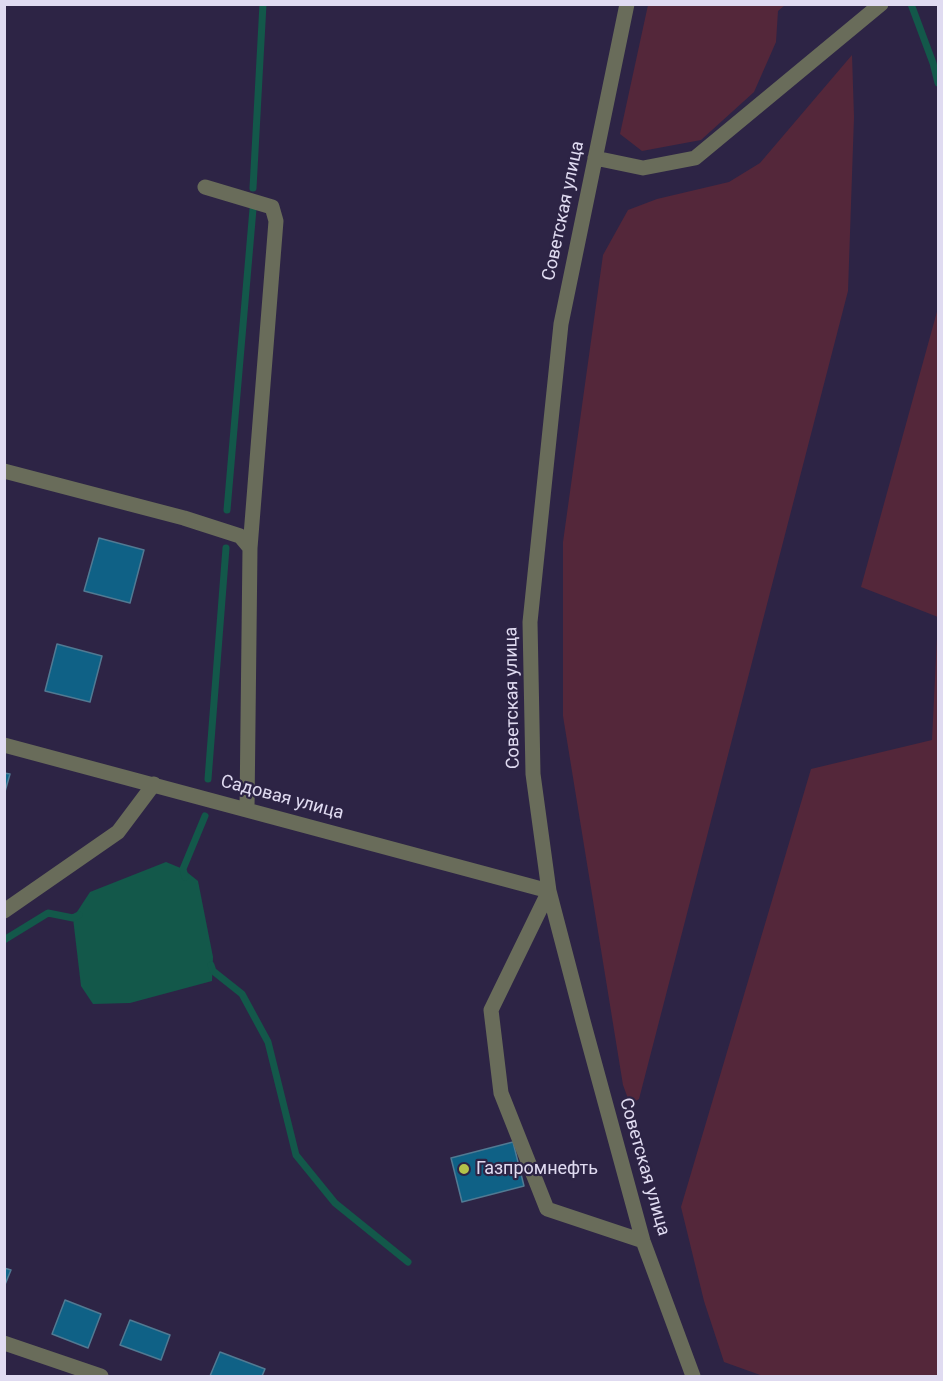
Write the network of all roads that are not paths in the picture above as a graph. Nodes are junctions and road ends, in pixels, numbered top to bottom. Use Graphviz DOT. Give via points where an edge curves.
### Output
graph roads {
  1 [pos="627,4"];
  2 [pos="881,4"];
  3 [pos="595,158"];
  4 [pos="205,187"];
  5 [pos="4,471"];
  6 [pos="249,548"];
  7 [pos="4,745"];
  8 [pos="154,784"];
  9 [pos="247,809"];
  10 [pos="549,891"];
  11 [pos="4,911"];
  12 [pos="643,1241"];
  13 [pos="4,1343"];
  14 [pos="101,1377"];
  15 [pos="693,1377"];
  1 -- 3 [label="street, Советская улица"];
  2 -- 3 [label="street" via="695,158 643,168"];
  3 -- 10 [label="street, Советская улица" via="561,324 530,622 533,774"];
  4 -- 6 [label="street" via="272,207 276,221"];
  5 -- 6 [label="street" via="229,532 240,536"];
  6 -- 9 [label="street"];
  7 -- 8 [label="street, Садовая улица"];
  8 -- 9 [label="street, Садовая улица"];
  8 -- 11 [label="street" via="118,832"];
  9 -- 10 [label="street, Садовая улица"];
  10 -- 12 [label="street, Советская улица"];
  10 -- 12 [label="street" via="491,1010 501,1093 547,1209"];
  12 -- 15 [label="street, Советская улица"];
  13 -- 14 [label="street"];
}
